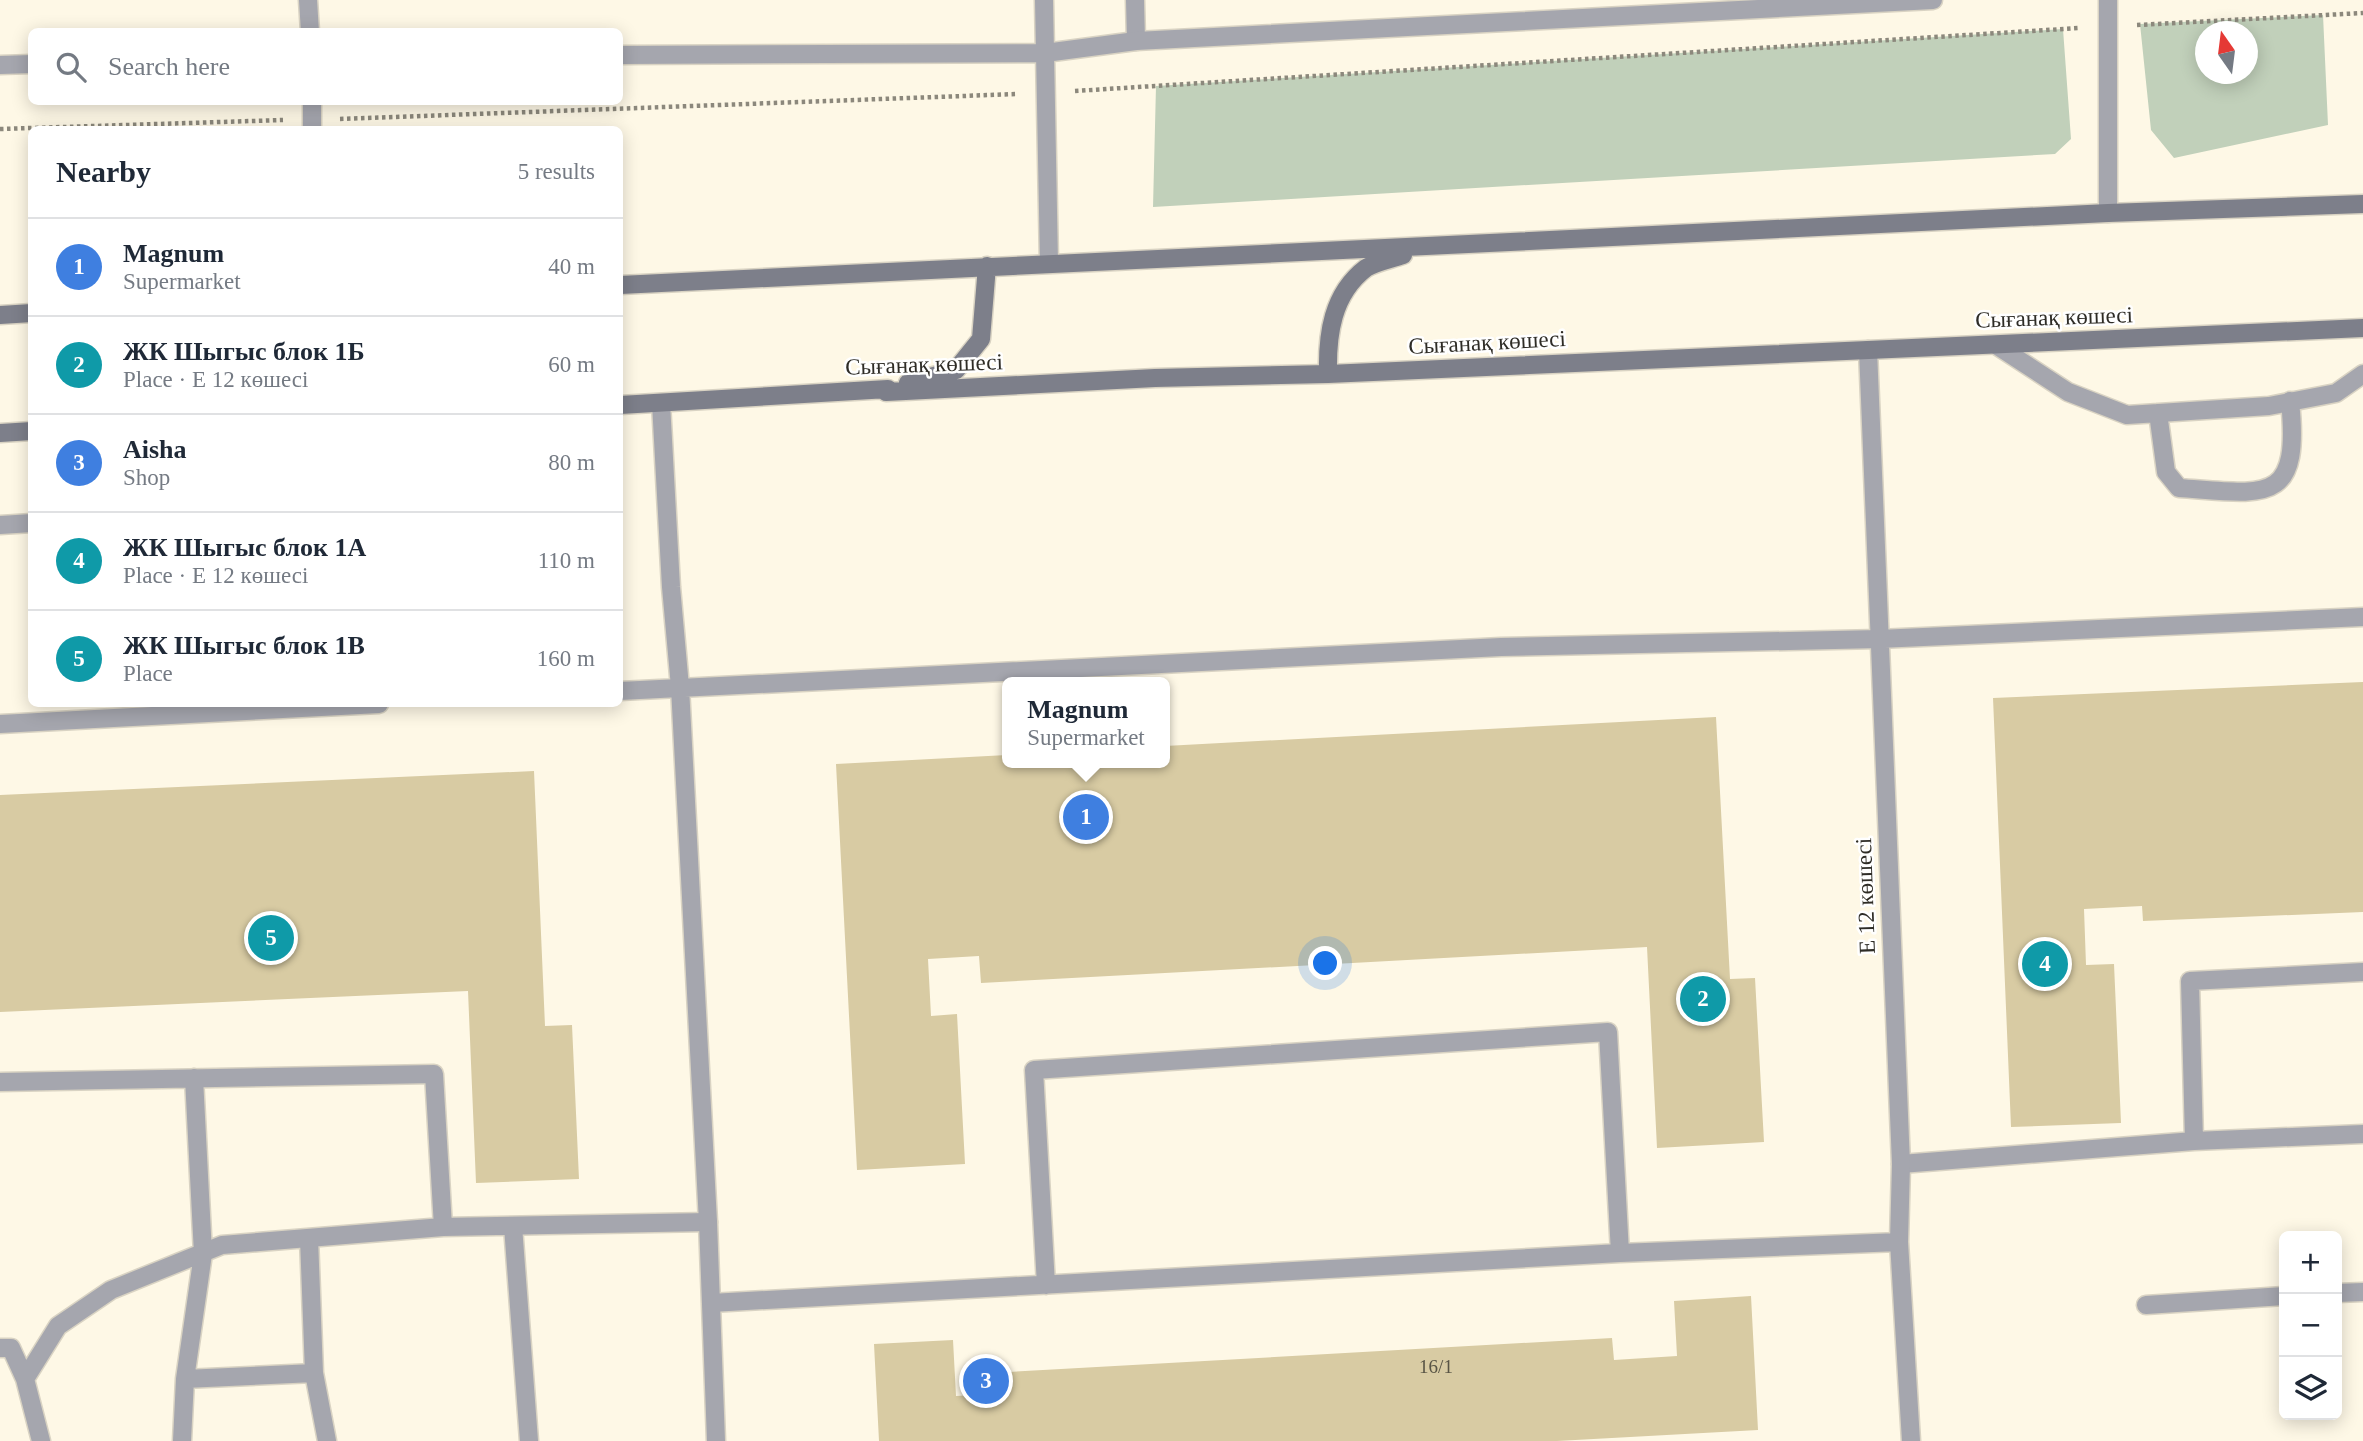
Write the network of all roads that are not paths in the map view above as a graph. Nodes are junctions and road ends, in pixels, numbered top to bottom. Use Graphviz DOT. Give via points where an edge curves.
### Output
graph roads {
  1 [pos="308,0"];
  2 [pos="1044,0"];
  3 [pos="1135,0"];
  4 [pos="1933,0"];
  5 [pos="2108,0"];
  6 [pos="310,28"];
  7 [pos="1136,40"];
  8 [pos="1045,53"];
  9 [pos="623,55"];
  10 [pos="28,64"];
  11 [pos="0,65"];
  12 [pos="2363,204"];
  13 [pos="2108,213"];
  14 [pos="1423,249"];
  15 [pos="1049,263"];
  16 [pos="987,266"];
  17 [pos="623,285"];
  18 [pos="28,313"];
  19 [pos="0,315"];
  20 [pos="2363,328"];
  21 [pos="1996,345"];
  22 [pos="1868,350"];
  23 [pos="1328,374"];
  24 [pos="2363,374"];
  25 [pos="888,389"];
  26 [pos="2290,401"];
  27 [pos="661,404"];
  28 [pos="623,405"];
  29 [pos="2158,413"];
  30 [pos="28,431"];
  31 [pos="0,433"];
  32 [pos="28,523"];
  33 [pos="0,524"];
  34 [pos="2363,617"];
  35 [pos="1879,639"];
  36 [pos="680,687"];
  37 [pos="623,691"];
  38 [pos="322,707"];
  39 [pos="0,724"];
  40 [pos="2363,972"];
  41 [pos="194,1078"];
  42 [pos="0,1082"];
  43 [pos="2363,1134"];
  44 [pos="2194,1141"];
  45 [pos="1901,1164"];
  46 [pos="708,1222"];
  47 [pos="513,1226"];
  48 [pos="443,1227"];
  49 [pos="309,1238"];
  50 [pos="1899,1242"];
  51 [pos="1620,1253"];
  52 [pos="203,1254"];
  53 [pos="1046,1285"];
  54 [pos="2363,1292"];
  55 [pos="2342,1293"];
  56 [pos="2279,1297"];
  57 [pos="711,1303"];
  58 [pos="2146,1305"];
  59 [pos="0,1348"];
  60 [pos="314,1373"];
  61 [pos="184,1378"];
  62 [pos="25,1379"];
  63 [pos="41,1441"];
  64 [pos="182,1441"];
  65 [pos="327,1441"];
  66 [pos="529,1441"];
  67 [pos="716,1441"];
  68 [pos="1911,1441"];
  1 -- 6 [label="street"];
  2 -- 8 [label="street"];
  3 -- 7 [label="street"];
  4 -- 7 [label="street"];
  5 -- 13 [label="street"];
  7 -- 8 [label="street"];
  8 -- 9 [label="street"];
  8 -- 15 [label="street"];
  10 -- 11 [label="street"];
  12 -- 13 [label="main road"];
  13 -- 14 [label="main road"];
  14 -- 15 [label="main road"];
  14 -- 23 [label="main road" via="1367,268 1336,304"];
  15 -- 16 [label="main road"];
  16 -- 17 [label="main road"];
  16 -- 25 [label="main road" via="981,339 956,370"];
  18 -- 19 [label="main road"];
  20 -- 21 [label="main road, Сығанақ көшесі"];
  21 -- 22 [label="main road, Сығанақ көшесі"];
  21 -- 29 [label="street" via="2068,392 2127,415"];
  22 -- 23 [label="main road, Сығанақ көшесі"];
  22 -- 35 [label="street, Е 12 көшесі"];
  23 -- 25 [label="main road, Сығанақ көшесі" via="886,392"];
  24 -- 26 [label="street" via="2336,393"];
  25 -- 27 [label="main road, Сығанақ көшесі"];
  26 -- 29 [label="street"];
  26 -- 29 [label="street" via="2294,441 2288,472 2277,485 2252,491 2179,488 2166,472"];
  27 -- 28 [label="main road, Сығанақ көшесі"];
  27 -- 36 [label="street"];
  30 -- 31 [label="main road"];
  32 -- 33 [label="street"];
  34 -- 35 [label="street"];
  35 -- 36 [label="street" via="1501,647"];
  35 -- 45 [label="street, Е 12 көшесі"];
  36 -- 37 [label="street"];
  36 -- 46 [label="street"];
  38 -- 39 [label="street"];
  40 -- 44 [label="street" via="2190,981"];
  41 -- 42 [label="street"];
  41 -- 48 [label="street" via="434,1074"];
  41 -- 52 [label="street"];
  43 -- 44 [label="street"];
  44 -- 45 [label="street"];
  45 -- 50 [label="street, Е 12 көшесі"];
  46 -- 47 [label="street"];
  46 -- 57 [label="street"];
  47 -- 48 [label="street"];
  47 -- 66 [label="street"];
  48 -- 49 [label="street"];
  49 -- 52 [label="street" via="222,1245"];
  49 -- 60 [label="street"];
  50 -- 51 [label="street"];
  50 -- 68 [label="street, Е 12 көшесі"];
  51 -- 53 [label="street"];
  51 -- 53 [label="street" via="1608,1032 1034,1070"];
  52 -- 61 [label="street"];
  52 -- 62 [label="street" via="111,1290 58,1326"];
  53 -- 57 [label="street"];
  54 -- 55 [label="street"];
  56 -- 58 [label="street"];
  57 -- 67 [label="street"];
  59 -- 62 [label="street" via="10,1348"];
  60 -- 61 [label="street"];
  60 -- 65 [label="street"];
  61 -- 64 [label="street"];
  62 -- 63 [label="street"];
}
